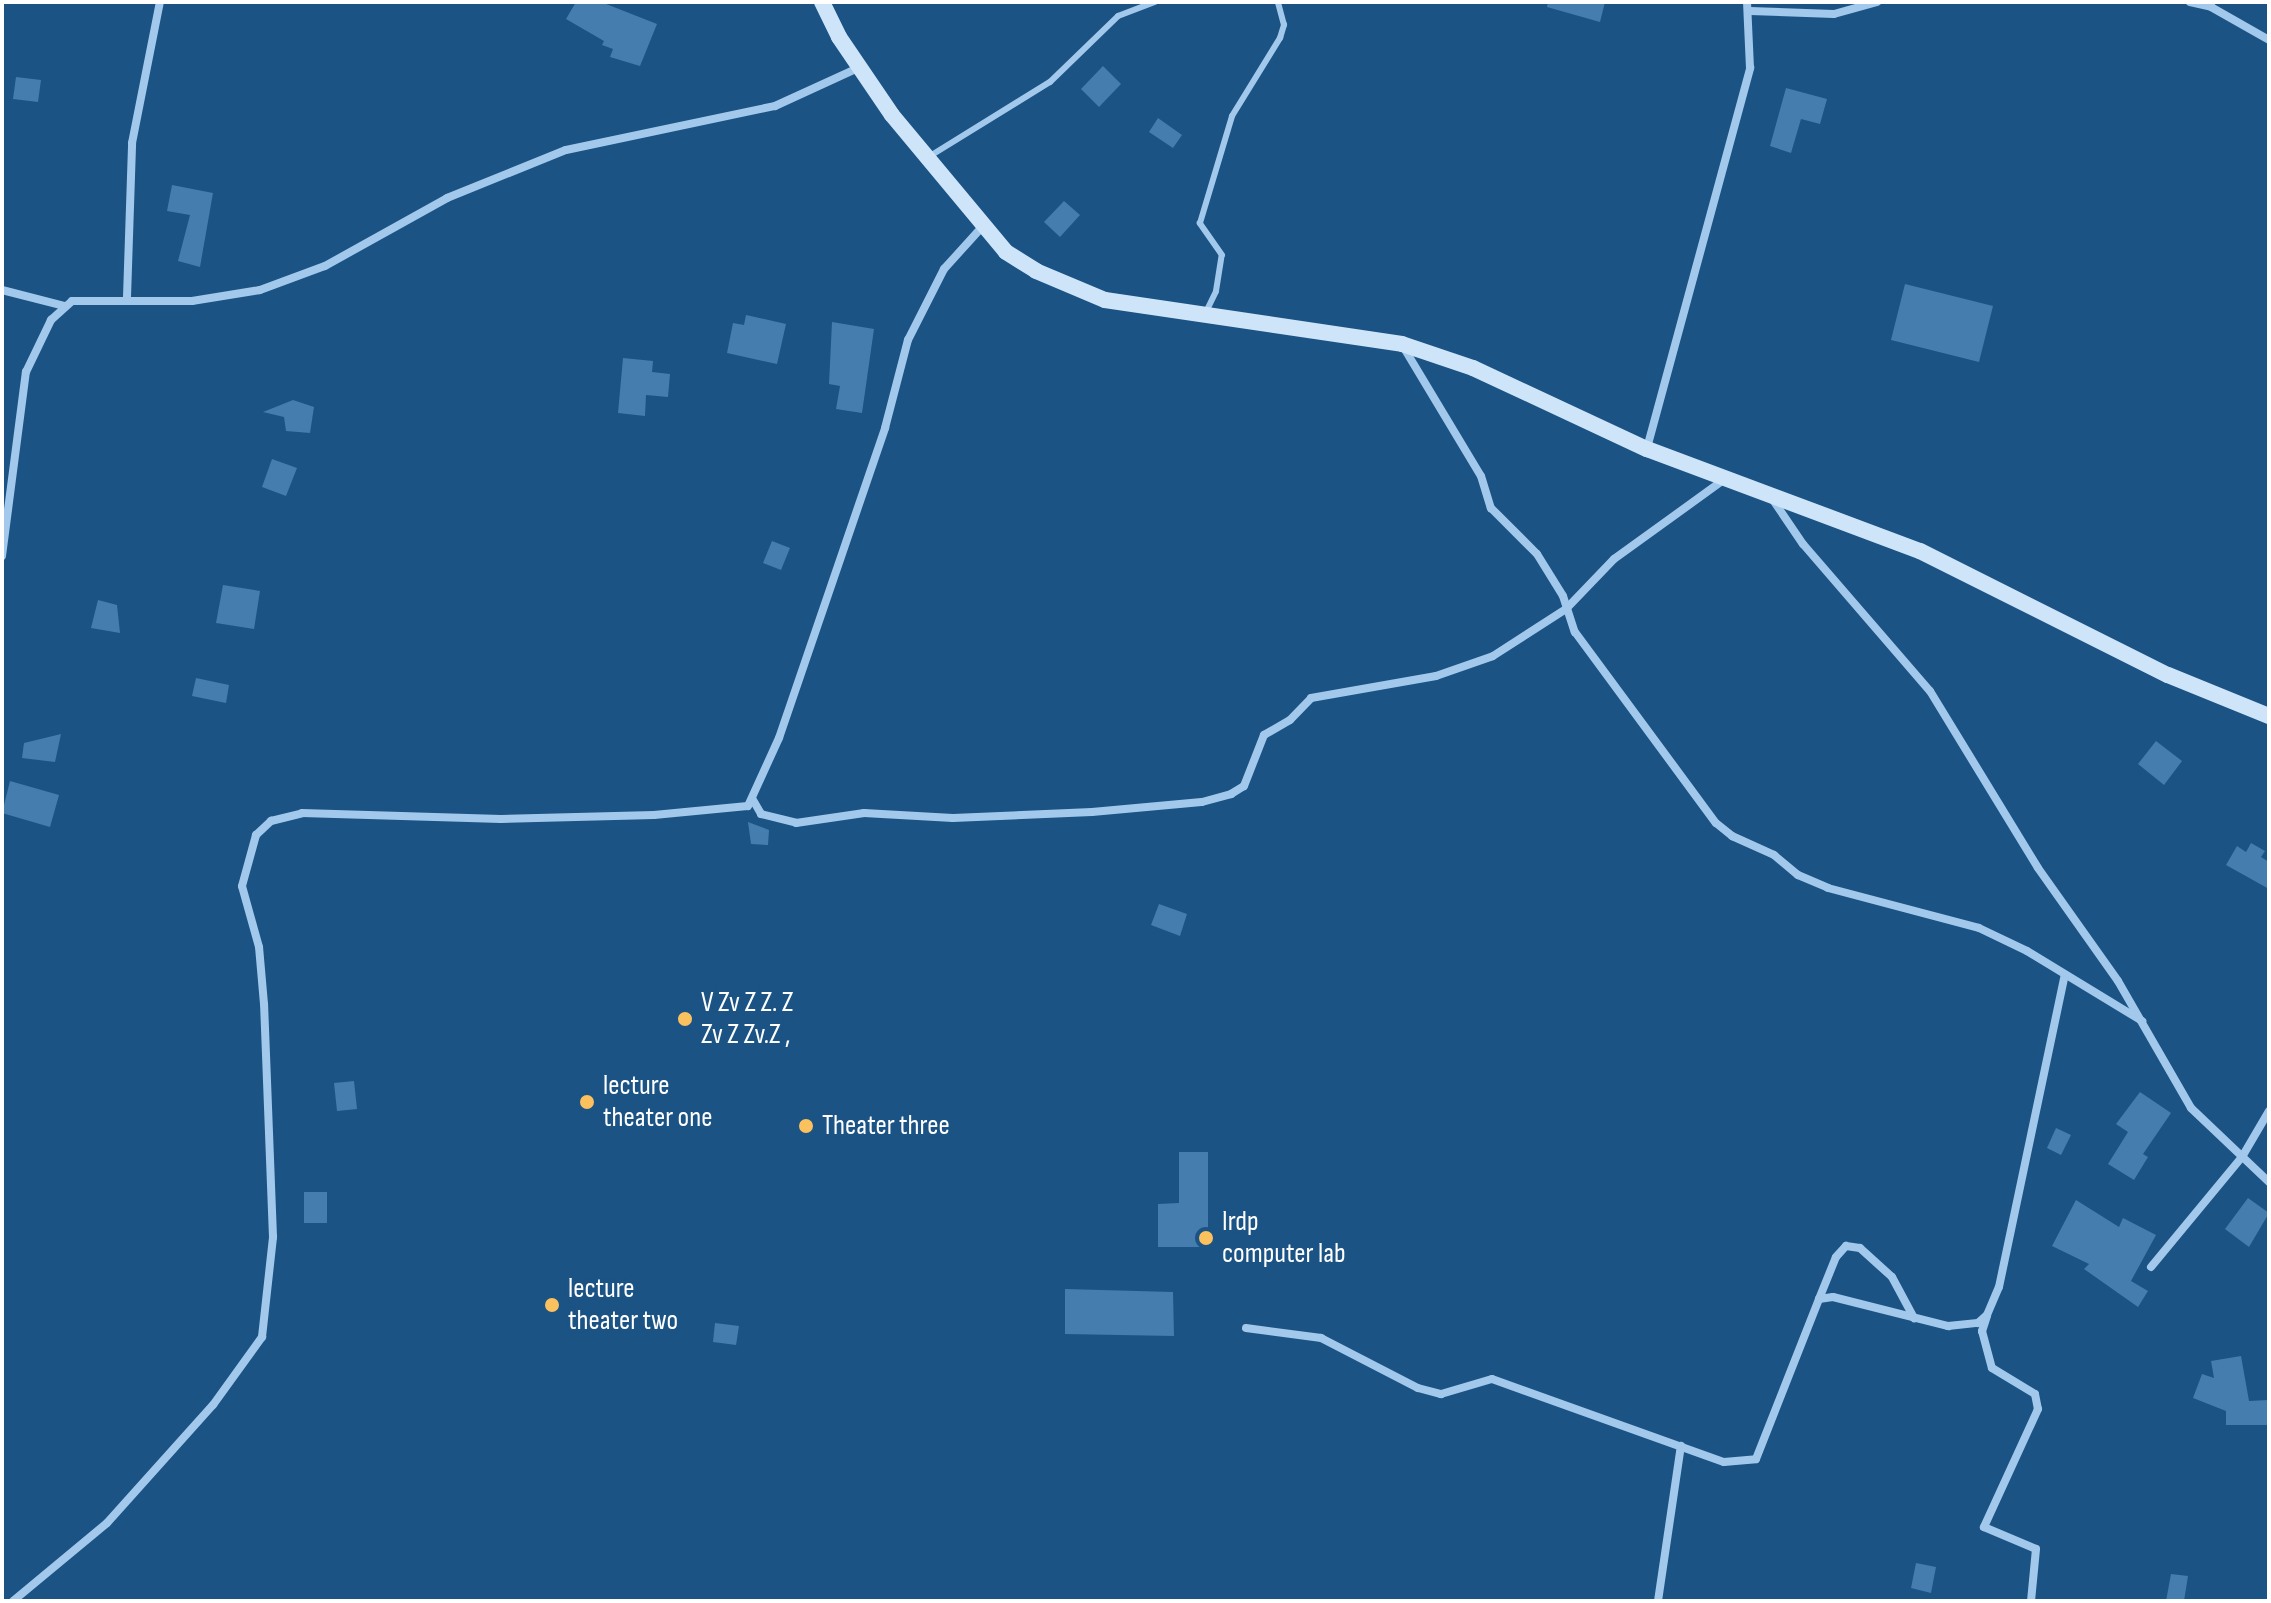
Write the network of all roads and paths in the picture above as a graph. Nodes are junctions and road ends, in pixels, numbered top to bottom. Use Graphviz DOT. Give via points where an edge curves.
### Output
graph roads {
  1 [pos="160,2"];
  2 [pos="822,2"];
  3 [pos="1155,2"];
  4 [pos="1278,2"];
  5 [pos="1877,2"];
  6 [pos="2190,2"];
  7 [pos="1749,7"];
  8 [pos="2269,40"];
  9 [pos="861,66"];
  10 [pos="926,157"];
  11 [pos="983,226"];
  12 [pos="2,290"];
  13 [pos="127,297"];
  14 [pos="65,306"];
  15 [pos="1205,314"];
  16 [pos="1402,344"];
  17 [pos="1647,449"];
  18 [pos="1727,478"];
  19 [pos="1769,495"];
  20 [pos="2,556"];
  21 [pos="1566,609"];
  22 [pos="2269,716"];
  23 [pos="753,800"];
  24 [pos="2065,975"];
  25 [pos="2142,1021"];
  26 [pos="2269,1111"];
  27 [pos="2242,1157"];
  28 [pos="2269,1182"];
  29 [pos="2151,1267"];
  30 [pos="1819,1299"];
  31 [pos="1987,1315"];
  32 [pos="1914,1318"];
  33 [pos="1246,1328"];
  34 [pos="1681,1446"];
  35 [pos="13,1601"];
  36 [pos="1658,1601"];
  37 [pos="2031,1601"];
  1 -- 13 [label="street" via="132,143"];
  2 -- 9 [label="street"];
  3 -- 10 [label="lane" via="1118,16 1050,82"];
  4 -- 15 [label="lane" via="1284,25 1280,38 1232,116 1200,223 1222,255 1216,291"];
  5 -- 7 [label="street" via="1834,14"];
  6 -- 8 [label="street" via="2211,7"];
  7 -- 17 [label="street" via="1750,68"];
  9 -- 10 [label="street"];
  9 -- 13 [label="street" via="775,106 566,150 447,198 325,266 260,290 192,301"];
  10 -- 11 [label="street"];
  11 -- 15 [label="street" via="1006,252 1036,271 1105,300"];
  11 -- 23 [label="street" via="944,269 908,340 885,428"];
  12 -- 14 [label="street"];
  13 -- 14 [label="street" via="83,297"];
  14 -- 20 [label="street" via="40,338 22,384"];
  15 -- 16 [label="street"];
  16 -- 17 [label="street" via="1473,368"];
  16 -- 21 [label="street" via="1481,476 1491,508 1537,554"];
  17 -- 18 [label="street"];
  18 -- 19 [label="street"];
  18 -- 21 [label="street" via="1614,559"];
  19 -- 22 [label="street" via="1920,551 2168,675"];
  19 -- 25 [label="street" via="1803,544 1930,691 2038,868"];
  21 -- 23 [label="street" via="1522,640 1462,669 1311,698 1256,745 1244,786 1202,802 953,818 864,813 796,823 761,814"];
  21 -- 24 [label="street" via="1575,632 1716,823 1732,836 1774,855 1798,875 1979,928"];
  23 -- 35 [label="street" via="740,810 654,815 501,819 302,813 271,821 256,835 242,886 259,947 264,1004 273,1237 262,1337 213,1405 107,1523"];
  24 -- 25 [label="street"];
  24 -- 31 [label="street" via="1999,1287"];
  25 -- 27 [label="street" via="2191,1108"];
  26 -- 27 [label="street"];
  27 -- 28 [label="street"];
  27 -- 29 [label="street"];
  30 -- 32 [label="street"];
  30 -- 32 [label="street" via="1836,1257 1846,1246 1860,1248 1892,1277"];
  30 -- 34 [label="street" via="1756,1459 1724,1462"];
  31 -- 32 [label="street" via="1978,1323 1948,1326"];
  31 -- 37 [label="street" via="1982,1331 1992,1368 2035,1394 2038,1409 1984,1527 2036,1549"];
  33 -- 34 [label="street" via="1321,1338 1418,1388 1441,1394 1480,1381 1509,1383"];
  34 -- 36 [label="street"];
}
